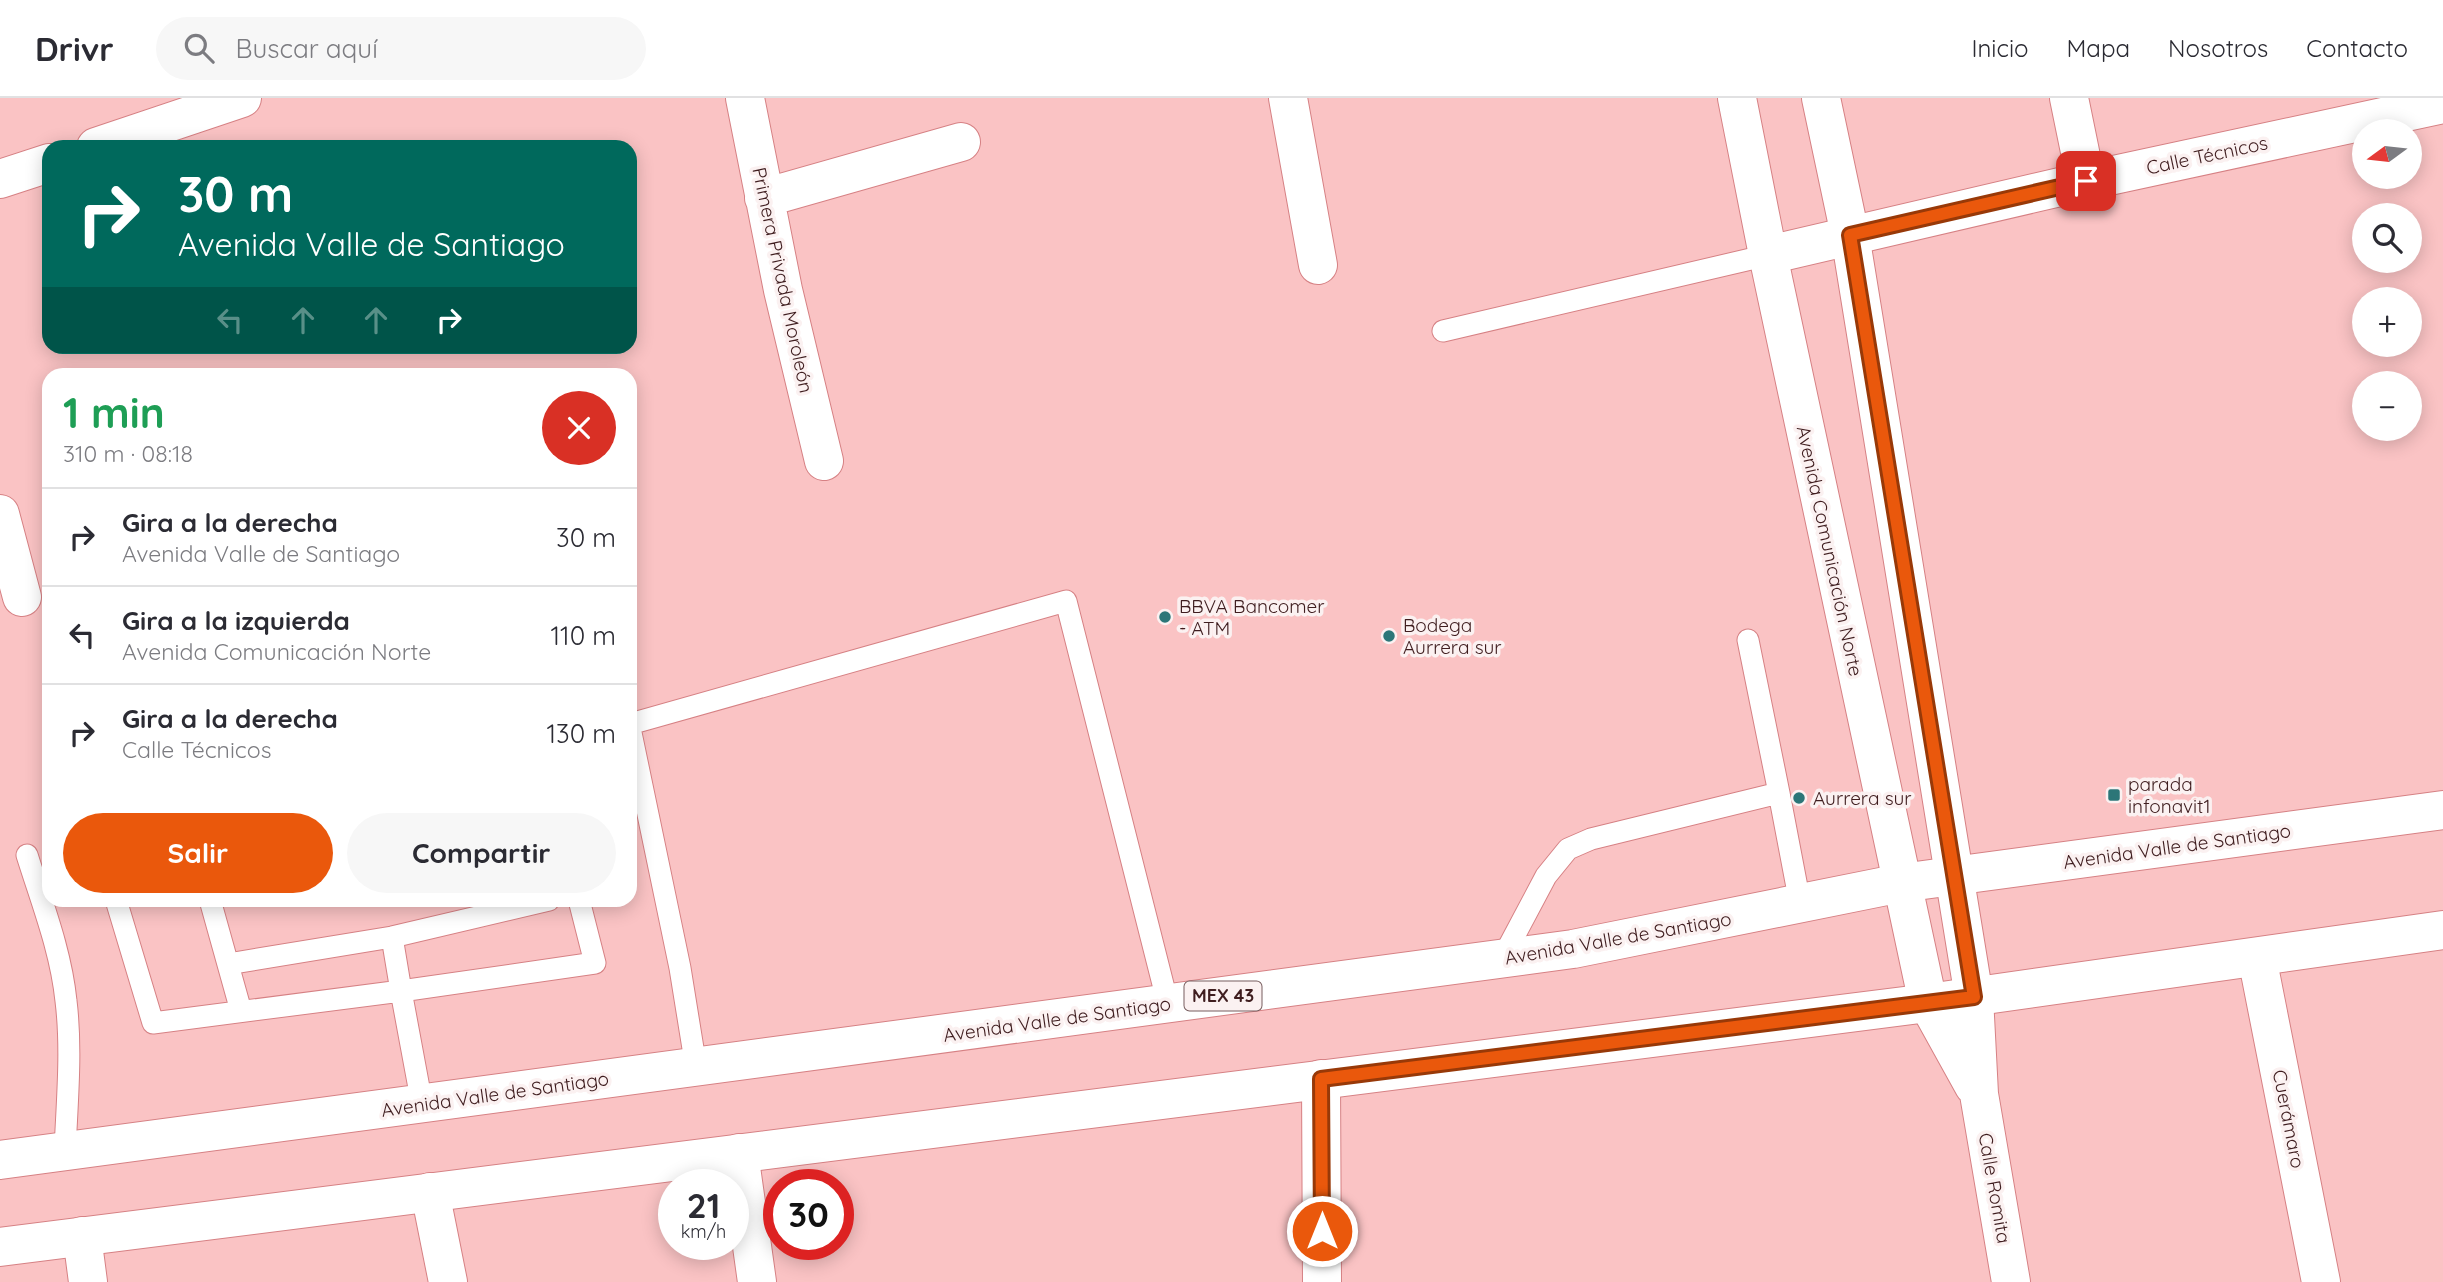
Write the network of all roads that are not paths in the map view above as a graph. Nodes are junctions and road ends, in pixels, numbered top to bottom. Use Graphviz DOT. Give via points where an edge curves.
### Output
graph roads {
  1 [pos="242,98"];
  2 [pos="745,98"];
  3 [pos="1288,98"];
  4 [pos="1737,98"];
  5 [pos="1821,98"];
  6 [pos="2069,98"];
  7 [pos="2443,104"];
  8 [pos="2388,107"];
  9 [pos="178,108"];
  10 [pos="111,140"];
  11 [pos="961,142"];
  12 [pos="42,165"];
  13 [pos="0,179"];
  14 [pos="2086,181"];
  15 [pos="765,198"];
  16 [pos="1850,235"];
  17 [pos="1768,255"];
  18 [pos="1318,265"];
  19 [pos="1443,331"];
  20 [pos="824,461"];
  21 [pos="0,514"];
  22 [pos="22,597"];
  23 [pos="1748,640"];
  24 [pos="637,724"];
  25 [pos="637,760"];
  26 [pos="1779,793"];
  27 [pos="2443,810"];
  28 [pos="27,856"];
  29 [pos="1953,876"];
  30 [pos="1901,883"];
  31 [pos="42,904"];
  32 [pos="1800,904"];
  33 [pos="43,907"];
  34 [pos="119,907"];
  35 [pos="212,907"];
  36 [pos="519,907"];
  37 [pos="581,907"];
  38 [pos="2443,930"];
  39 [pos="392,937"];
  40 [pos="2257,957"];
  41 [pos="1502,959"];
  42 [pos="228,964"];
  43 [pos="401,991"];
  44 [pos="1974,997"];
  45 [pos="1928,1003"];
  46 [pos="1168,1004"];
  47 [pos="241,1011"];
  48 [pos="696,1067"];
  49 [pos="1321,1079"];
  50 [pos="1979,1094"];
  51 [pos="422,1104"];
  52 [pos="65,1151"];
  53 [pos="739,1153"];
  54 [pos="0,1160"];
  55 [pos="430,1192"];
  56 [pos="82,1237"];
  57 [pos="0,1247"];
  58 [pos="88,1282"];
  59 [pos="448,1282"];
  60 [pos="757,1282"];
  61 [pos="1322,1282"];
  62 [pos="2011,1282"];
  63 [pos="2321,1282"];
  1 -- 9 [label="main road"];
  2 -- 15 [label="main road, Primera Privada Moroleón"];
  3 -- 18 [label="main road"];
  4 -- 17 [label="main road, Avenida Comunicación Norte"];
  5 -- 16 [label="main road"];
  6 -- 14 [label="main road"];
  7 -- 8 [label="main road, Calle Técnicos"];
  8 -- 14 [label="main road, Calle Técnicos"];
  9 -- 10 [label="main road"];
  11 -- 15 [label="main road"];
  12 -- 13 [label="main road"];
  14 -- 16 [label="main road, Calle Técnicos"];
  15 -- 20 [label="main road, Primera Privada Moroleón"];
  16 -- 17 [label="main road, Calle Técnicos"];
  16 -- 29 [label="main road"];
  17 -- 19 [label="lane"];
  17 -- 30 [label="main road, Avenida Comunicación Norte"];
  21 -- 22 [label="main road"];
  23 -- 26 [label="lane"];
  24 -- 46 [label="lane" via="1066,601"];
  25 -- 48 [label="lane"];
  26 -- 32 [label="lane"];
  26 -- 41 [label="lane" via="1591,839 1568,849 1546,876"];
  27 -- 29 [label="main road, Avenida Valle de Santiago / MEX 43"];
  28 -- 31 [label="lane"];
  29 -- 30 [label="main road, Avenida Valle de Santiago / MEX 43"];
  29 -- 44 [label="main road"];
  30 -- 32 [label="main road, Avenida Valle de Santiago / MEX 43"];
  30 -- 45 [label="main road, Avenida Comunicación Norte"];
  32 -- 41 [label="main road, Avenida Valle de Santiago / MEX 43"];
  33 -- 52 [label="lane" via="66,999"];
  34 -- 47 [label="lane" via="153,1023"];
  35 -- 42 [label="lane"];
  36 -- 39 [label="lane"];
  37 -- 43 [label="lane" via="595,963"];
  38 -- 40 [label="main road"];
  39 -- 42 [label="lane"];
  39 -- 43 [label="lane"];
  40 -- 44 [label="main road"];
  40 -- 63 [label="main road, Cuerámaro"];
  41 -- 46 [label="main road, Avenida Valle de Santiago / MEX 43"];
  42 -- 47 [label="lane"];
  43 -- 47 [label="lane"];
  43 -- 51 [label="lane"];
  44 -- 45 [label="main road"];
  44 -- 50 [label="main road, Calle Romita"];
  45 -- 49 [label="main road"];
  45 -- 50 [label="main road, Calle Romita"];
  46 -- 48 [label="main road, Avenida Valle de Santiago / MEX 43"];
  48 -- 51 [label="main road, Avenida Valle de Santiago / MEX 43"];
  49 -- 53 [label="main road"];
  49 -- 61 [label="main road"];
  50 -- 62 [label="main road, Calle Romita"];
  51 -- 52 [label="main road, Avenida Valle de Santiago / MEX 43"];
  52 -- 54 [label="main road, Avenida Valle de Santiago / MEX 43"];
  53 -- 55 [label="main road"];
  53 -- 60 [label="main road"];
  55 -- 56 [label="main road"];
  55 -- 59 [label="main road"];
  56 -- 57 [label="main road"];
  56 -- 58 [label="main road"];
}
